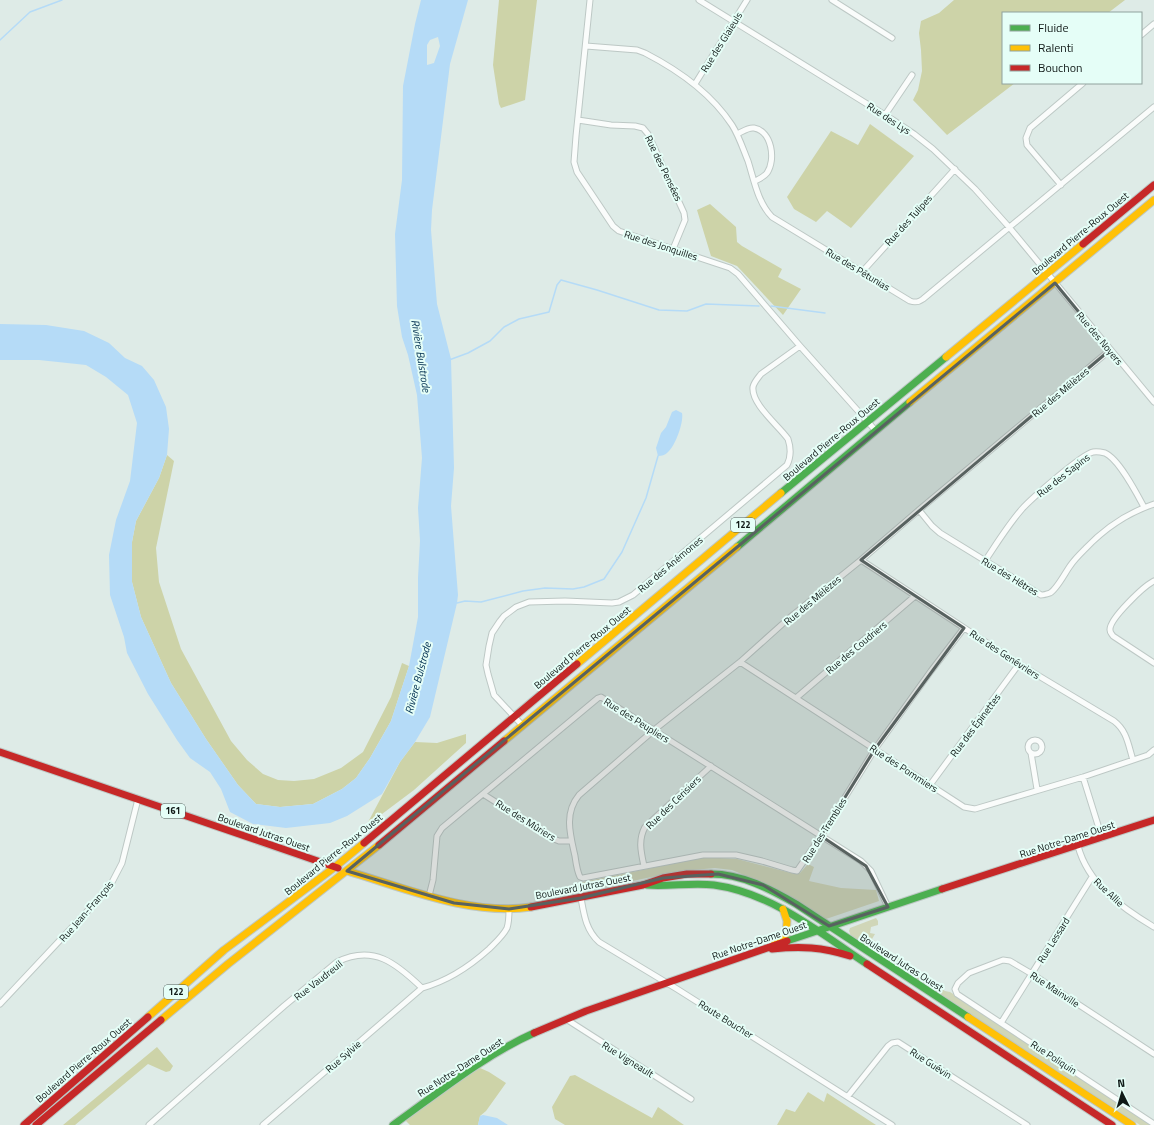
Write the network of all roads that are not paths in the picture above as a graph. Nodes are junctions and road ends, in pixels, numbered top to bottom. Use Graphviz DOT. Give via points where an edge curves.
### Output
graph roads {
  1 [pos="590,0"];
  2 [pos="699,0"];
  3 [pos="747,0"];
  4 [pos="832,0"];
  5 [pos="734,22"];
  6 [pos="1154,24"];
  7 [pos="1142,34"];
  8 [pos="892,38"];
  9 [pos="586,46"];
  10 [pos="912,75"];
  11 [pos="695,84"];
  12 [pos="1082,84"];
  13 [pos="1154,107"];
  14 [pos="885,115"];
  15 [pos="578,120"];
  16 [pos="737,134"];
  17 [pos="955,169"];
  18 [pos="755,181"];
  19 [pos="1061,185"];
  20 [pos="1154,185"];
  21 [pos="1154,200"];
  22 [pos="1009,227"];
  23 [pos="674,249"];
  24 [pos="862,272"];
  25 [pos="1047,274"];
  26 [pos="1055,283"];
  27 [pos="800,346"];
  28 [pos="1110,350"];
  29 [pos="1154,402"];
  30 [pos="868,422"];
  31 [pos="876,431"];
  32 [pos="1154,504"];
  33 [pos="1144,507"];
  34 [pos="918,510"];
  35 [pos="861,560"];
  36 [pos="985,562"];
  37 [pos="1154,581"];
  38 [pos="915,596"];
  39 [pos="964,628"];
  40 [pos="740,662"];
  41 [pos="1154,663"];
  42 [pos="1019,664"];
  43 [pos="796,698"];
  44 [pos="514,716"];
  45 [pos="522,725"];
  46 [pos="654,730"];
  47 [pos="875,749"];
  48 [pos="1154,750"];
  49 [pos="0,752"];
  50 [pos="1031,753"];
  51 [pos="1133,760"];
  52 [pos="711,766"];
  53 [pos="1083,777"];
  54 [pos="930,785"];
  55 [pos="1037,789"];
  56 [pos="483,794"];
  57 [pos="138,799"];
  58 [pos="1154,820"];
  59 [pos="821,836"];
  60 [pos="1102,838"];
  61 [pos="571,841"];
  62 [pos="1078,846"];
  63 [pos="644,866"];
  64 [pos="335,867"];
  65 [pos="347,871"];
  66 [pos="580,877"];
  67 [pos="1092,877"];
  68 [pos="643,884"];
  69 [pos="429,896"];
  70 [pos="581,898"];
  71 [pos="888,907"];
  72 [pos="509,909"];
  73 [pos="783,909"];
  74 [pos="1154,919"];
  75 [pos="829,926"];
  76 [pos="1152,926"];
  77 [pos="817,931"];
  78 [pos="761,950"];
  79 [pos="860,959"];
  80 [pos="1032,974"];
  81 [pos="666,982"];
  82 [pos="422,988"];
  83 [pos="955,989"];
  84 [pos="0,1004"];
  85 [pos="566,1019"];
  86 [pos="1001,1023"];
  87 [pos="1154,1054"];
  88 [pos="848,1096"];
  89 [pos="691,1099"];
  90 [pos="1154,1124"];
  91 [pos="24,1125"];
  92 [pos="36,1125"];
  93 [pos="149,1125"];
  94 [pos="264,1125"];
  95 [pos="393,1125"];
  96 [pos="892,1125"];
  97 [pos="1027,1125"];
  98 [pos="1112,1125"];
  99 [pos="1132,1125"];
  1 -- 9 [label="street, Rue des Jonquilles"];
  2 -- 5 [label="street, Rue des Lys"];
  3 -- 5 [label="street, Rue des Glaïeuls"];
  4 -- 8 [label="street"];
  5 -- 11 [label="street, Rue des Glaïeuls"];
  5 -- 14 [label="street, Rue des Lys"];
  6 -- 7 [label="street"];
  9 -- 11 [label="street, Rue des Pétunias" via="637,50"];
  9 -- 15 [label="street, Rue des Jonquilles"];
  10 -- 14 [label="street"];
  11 -- 16 [label="street, Rue des Pétunias" via="721,111"];
  12 -- 19 [label="street" via="1030,128 1026,138 1027,145"];
  13 -- 19 [label="street, Rue des Pétunias"];
  14 -- 17 [label="street, Rue des Lys" via="914,134"];
  15 -- 23 [label="street, Rue des Jonquilles" via="575,166 577,172 614,226 619,231"];
  15 -- 23 [label="street, Rue des Pensées" via="635,126 643,128 648,134 684,213 685,220"];
  16 -- 18 [label="street, Rue des Pétunias"];
  16 -- 18 [label="street" via="754,128 767,137 772,159 768,172"];
  17 -- 22 [label="street, Rue des Lys"];
  17 -- 24 [label="street, Rue des Tulipes"];
  18 -- 24 [label="street, Rue des Pétunias" via="764,208 772,218"];
  19 -- 22 [label="street, Rue des Pétunias"];
  20 -- 25 [label="main road, Boulevard Pierre-Roux Ouest / 122"];
  21 -- 26 [label="main road, Boulevard Pierre-Roux Ouest / 122"];
  22 -- 24 [label="street, Rue des Pétunias" via="919,302 910,301"];
  22 -- 25 [label="street, Rue des Lys"];
  23 -- 27 [label="street, Rue des Jonquilles" via="730,268 738,274"];
  25 -- 26 [label="street, Rue des Noyers"];
  25 -- 30 [label="main road, Boulevard Pierre-Roux Ouest / 122"];
  26 -- 28 [label="street, Rue des Noyers"];
  26 -- 31 [label="main road, Boulevard Pierre-Roux Ouest / 122"];
  27 -- 30 [label="street, Rue des Jonquilles"];
  27 -- 44 [label="street, Rue des Anémones" via="766,369 753,388 756,400 788,439 791,447 786,465 633,595 612,603 529,602 516,607 500,621 492,633 486,665 494,695"];
  28 -- 29 [label="street, Rue des Noyers"];
  28 -- 34 [label="street, Rue des Mélèzes"];
  30 -- 31 [label="street, Rue des Jonquilles"];
  30 -- 44 [label="main road, Boulevard Pierre-Roux Ouest / 122"];
  31 -- 45 [label="main road, Boulevard Pierre-Roux Ouest / 122"];
  32 -- 33 [label="street, Rue des Hêtres"];
  33 -- 36 [label="street, Rue des Hêtres" via="1100,534 1049,594 1041,595"];
  33 -- 36 [label="street, Rue des Sapins" via="1116,462 1107,454 1092,452 1037,494 1023,508"];
  34 -- 35 [label="street, Rue des Mélèzes"];
  34 -- 36 [label="street, Rue des Hêtres" via="940,533"];
  35 -- 38 [label="street, Rue des Genévriers"];
  35 -- 40 [label="street, Rue des Mélèzes"];
  37 -- 41 [label="street" via="1122,610 1110,630 1113,636"];
  38 -- 39 [label="street, Rue des Genévriers"];
  38 -- 43 [label="street, Rue des Coudriers"];
  39 -- 42 [label="street, Rue des Genévriers"];
  39 -- 47 [label="street, Rue des Trembles"];
  40 -- 43 [label="street, Rue des Pommiers"];
  40 -- 46 [label="street, Rue des Mélèzes"];
  42 -- 51 [label="street, Rue des Genévriers" via="1121,727"];
  42 -- 54 [label="street, Rue des Épinettes"];
  43 -- 47 [label="street, Rue des Pommiers"];
  44 -- 45 [label="street, Rue des Anémones"];
  44 -- 64 [label="main road, Boulevard Pierre-Roux Ouest / 122"];
  45 -- 65 [label="main road, Boulevard Pierre-Roux Ouest / 122"];
  46 -- 52 [label="street, Rue des Peupliers"];
  46 -- 56 [label="street, Rue des Peupliers" via="601,697 598,698"];
  46 -- 61 [label="street, Rue des Mélèzes" via="573,802 569,818"];
  47 -- 54 [label="street, Rue des Pommiers"];
  47 -- 59 [label="street, Rue des Trembles"];
  48 -- 51 [label="street, Rue des Pommiers"];
  49 -- 57 [label="main road, Boulevard Jutras Ouest / 161"];
  50 -- 55 [label="street"];
  51 -- 53 [label="street, Rue des Pommiers"];
  52 -- 59 [label="street, Rue des Peupliers"];
  52 -- 63 [label="street, Rue des Cerisiers" via="645,827 640,843"];
  53 -- 55 [label="street, Rue des Pommiers"];
  53 -- 60 [label="street"];
  54 -- 55 [label="street, Rue des Pommiers" via="964,807 975,809"];
  56 -- 61 [label="street, Rue des Mûriers" via="554,839"];
  56 -- 69 [label="street, Rue des Peupliers" via="439,832"];
  57 -- 64 [label="main road, Boulevard Jutras Ouest / 161"];
  57 -- 84 [label="street, Rue Jean-François" via="122,863 109,888"];
  58 -- 60 [label="main road, Rue Notre-Dame Ouest"];
  59 -- 63 [label="street, Rue des Trembles" via="797,871 722,854"];
  59 -- 71 [label="street, Rue des Peupliers" via="866,866 875,878"];
  60 -- 62 [label="main road, Rue Notre-Dame Ouest"];
  61 -- 66 [label="street, Rue des Mélèzes"];
  62 -- 67 [label="street, Rue Allie"];
  62 -- 71 [label="main road, Rue Notre-Dame Ouest"];
  63 -- 66 [label="street, Rue des Trembles"];
  64 -- 65 [label="main road, Boulevard Jutras Ouest / 161"];
  64 -- 91 [label="main road, Boulevard Pierre-Roux Ouest / 122" via="224,950"];
  65 -- 69 [label="main road, Boulevard Jutras Ouest"];
  65 -- 92 [label="main road, Boulevard Pierre-Roux Ouest / 122" via="228,964"];
  67 -- 76 [label="street, Rue Allie" via="1116,901"];
  67 -- 80 [label="street, Rue Lessard"];
  68 -- 70 [label="main road, Boulevard Jutras Ouest"];
  68 -- 73 [label="main road, Boulevard Jutras Ouest" via="719,886 760,898"];
  68 -- 75 [label="main road, Boulevard Jutras Ouest" via="663,878 698,874 718,874 748,880 777,892"];
  69 -- 72 [label="main road, Boulevard Jutras Ouest" via="471,906"];
  70 -- 72 [label="main road, Boulevard Jutras Ouest"];
  70 -- 81 [label="street, Route Boucher" via="588,928 596,939"];
  71 -- 75 [label="main road, Rue Notre-Dame Ouest"];
  72 -- 82 [label="street" via="507,928 490,948 446,980"];
  73 -- 77 [label="main road, Boulevard Jutras Ouest"];
  73 -- 78 [label="main road" via="788,922 786,934"];
  74 -- 76 [label="street"];
  75 -- 77 [label="main road, Rue Notre-Dame Ouest"];
  75 -- 99 [label="main road, Boulevard Jutras Ouest"];
  77 -- 78 [label="main road, Rue Notre-Dame Ouest"];
  77 -- 79 [label="main road, Boulevard Jutras Ouest"];
  78 -- 79 [label="main road" via="813,947"];
  78 -- 81 [label="main road, Rue Notre-Dame Ouest"];
  79 -- 98 [label="main road, Boulevard Jutras Ouest"];
  80 -- 83 [label="street, Rue Mainville" via="1010,960 1003,960 969,973"];
  80 -- 86 [label="street, Rue Lessard"];
  80 -- 87 [label="street, Rue Mainville"];
  81 -- 85 [label="main road, Rue Notre-Dame Ouest"];
  81 -- 88 [label="street, Route Boucher"];
  82 -- 93 [label="street, Rue Vaudreuil" via="389,962 375,956 362,954 337,962"];
  82 -- 94 [label="street, Rue Sylvie"];
  83 -- 86 [label="street, Rue Poliquin" via="957,994"];
  85 -- 89 [label="street, Rue Vigneault"];
  85 -- 95 [label="main road, Rue Notre-Dame Ouest" via="498,1052"];
  86 -- 90 [label="street, Rue Poliquin"];
  88 -- 96 [label="street, Route Boucher"];
  88 -- 97 [label="street, Rue Guévin" via="888,1046 898,1042"];
}
